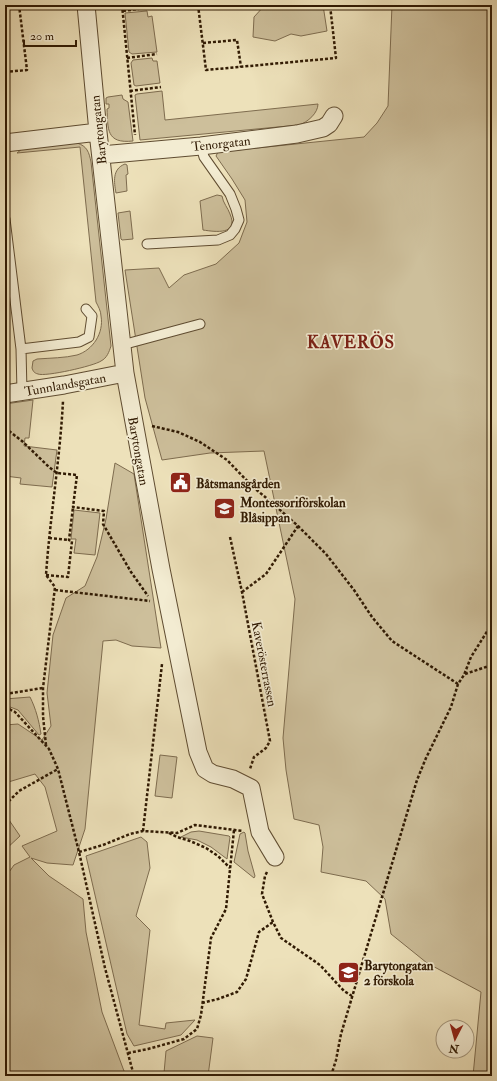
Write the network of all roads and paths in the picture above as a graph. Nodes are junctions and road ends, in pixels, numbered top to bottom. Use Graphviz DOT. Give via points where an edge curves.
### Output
graph roads {
  1 [pos="19,5"];
  2 [pos="86,5"];
  3 [pos="122,5"];
  4 [pos="198,5"];
  5 [pos="330,5"];
  6 [pos="152,8"];
  7 [pos="122,11"];
  8 [pos="203,43"];
  9 [pos="157,54"];
  10 [pos="127,58"];
  11 [pos="241,67"];
  12 [pos="5,72"];
  13 [pos="161,87"];
  14 [pos="130,91"];
  15 [pos="334,116"];
  16 [pos="98,132"];
  17 [pos="5,143"];
  18 [pos="202,146"];
  19 [pos="136,151"];
  20 [pos="101,155"];
  21 [pos="5,219"];
  22 [pos="147,244"];
  23 [pos="86,309"];
  24 [pos="200,324"];
  25 [pos="122,345"];
  26 [pos="20,349"];
  27 [pos="125,373"];
  28 [pos="64,384"];
  29 [pos="22,392"];
  30 [pos="5,394"];
  31 [pos="134,422"];
  32 [pos="5,428"];
  33 [pos="57,473"];
  34 [pos="73,507"];
  35 [pos="298,526"];
  36 [pos="230,537"];
  37 [pos="49,538"];
  38 [pos="69,540"];
  39 [pos="46,575"];
  40 [pos="55,590"];
  41 [pos="242,592"];
  42 [pos="492,618"];
  43 [pos="488,630"];
  44 [pos="492,631"];
  45 [pos="162,659"];
  46 [pos="492,666"];
  47 [pos="464,675"];
  48 [pos="458,684"];
  49 [pos="42,688"];
  50 [pos="5,694"];
  51 [pos="5,707"];
  52 [pos="46,745"];
  53 [pos="58,769"];
  54 [pos="251,788"];
  55 [pos="5,805"];
  56 [pos="234,830"];
  57 [pos="143,831"];
  58 [pos="167,832"];
  59 [pos="260,832"];
  60 [pos="79,852"];
  61 [pos="275,857"];
  62 [pos="230,868"];
  63 [pos="273,922"];
  64 [pos="352,996"];
  65 [pos="202,1003"];
  66 [pos="128,1053"];
  67 [pos="134,1076"];
  68 [pos="331,1076"];
  1 -- 12 [label="path" via="27,70"];
  2 -- 16 [label="street, Barytongatan"];
  3 -- 7 [label="path"];
  4 -- 8 [label="path"];
  5 -- 11 [label="path" via="336,58"];
  6 -- 7 [label="path"];
  7 -- 10 [label="path"];
  8 -- 11 [label="path" via="237,40"];
  8 -- 11 [label="path" via="206,70"];
  9 -- 10 [label="path"];
  10 -- 14 [label="path"];
  13 -- 14 [label="path"];
  14 -- 19 [label="path"];
  15 -- 18 [label="street, Tenorgatan" via="323,128 308,132"];
  16 -- 17 [label="street"];
  16 -- 20 [label="street, Barytongatan"];
  18 -- 19 [label="street, Tenorgatan"];
  18 -- 22 [label="lane" via="204,157 230,194 236,209 239,220 235,229 230,235 218,240"];
  19 -- 20 [label="street, Tenorgatan"];
  20 -- 25 [label="street, Barytongatan"];
  21 -- 26 [label="lane"];
  23 -- 26 [label="lane" via="92,316 90,337 79,342"];
  24 -- 25 [label="lane"];
  25 -- 27 [label="street, Barytongatan"];
  26 -- 29 [label="lane"];
  27 -- 28 [label="street, Tunnlandsgatan"];
  27 -- 31 [label="street, Barytongatan"];
  28 -- 29 [label="street, Tunnlandsgatan"];
  28 -- 33 [label="path"];
  29 -- 30 [label="street, Tunnlandsgatan"];
  31 -- 35 [label="path" via="178,432 200,442 227,460 253,487"];
  31 -- 54 [label="street, Barytongatan" via="198,752 205,769"];
  32 -- 33 [label="path"];
  33 -- 34 [label="path" via="76,476"];
  33 -- 37 [label="path"];
  34 -- 38 [label="path"];
  34 -- 40 [label="path" via="104,511 103,524 130,572 152,601"];
  35 -- 41 [label="path" via="266,574"];
  35 -- 48 [label="path" via="326,554 392,640"];
  36 -- 41 [label="path, Kaverösterrassen"];
  37 -- 38 [label="path"];
  37 -- 39 [label="path"];
  38 -- 39 [label="path" via="72,541 68,577"];
  39 -- 40 [label="path"];
  40 -- 49 [label="path"];
  41 -- 54 [label="path, Kaverösterrassen" via="270,741 266,748 254,757 250,770"];
  42 -- 43 [label="path"];
  43 -- 44 [label="path"];
  43 -- 47 [label="path" via="471,657"];
  45 -- 57 [label="path"];
  46 -- 47 [label="path"];
  47 -- 48 [label="path"];
  48 -- 64 [label="path" via="451,707 417,780"];
  49 -- 50 [label="path"];
  49 -- 52 [label="path"];
  51 -- 52 [label="path" via="15,712"];
  52 -- 53 [label="path"];
  53 -- 55 [label="path" via="19,791"];
  53 -- 60 [label="path"];
  54 -- 59 [label="street"];
  56 -- 58 [label="path" via="195,825 177,833"];
  56 -- 59 [label="path"];
  56 -- 62 [label="path"];
  57 -- 58 [label="path"];
  57 -- 60 [label="path"];
  58 -- 62 [label="path" via="206,848"];
  59 -- 61 [label="street"];
  60 -- 66 [label="path" via="105,968"];
  61 -- 63 [label="path" via="265,876 262,894"];
  62 -- 65 [label="path" via="226,909 211,938"];
  63 -- 64 [label="path" via="281,938 320,965"];
  63 -- 65 [label="path" via="259,932 246,979 237,992"];
  64 -- 68 [label="path"];
  65 -- 66 [label="path" via="197,1029 184,1039"];
  66 -- 67 [label="path"];
}
